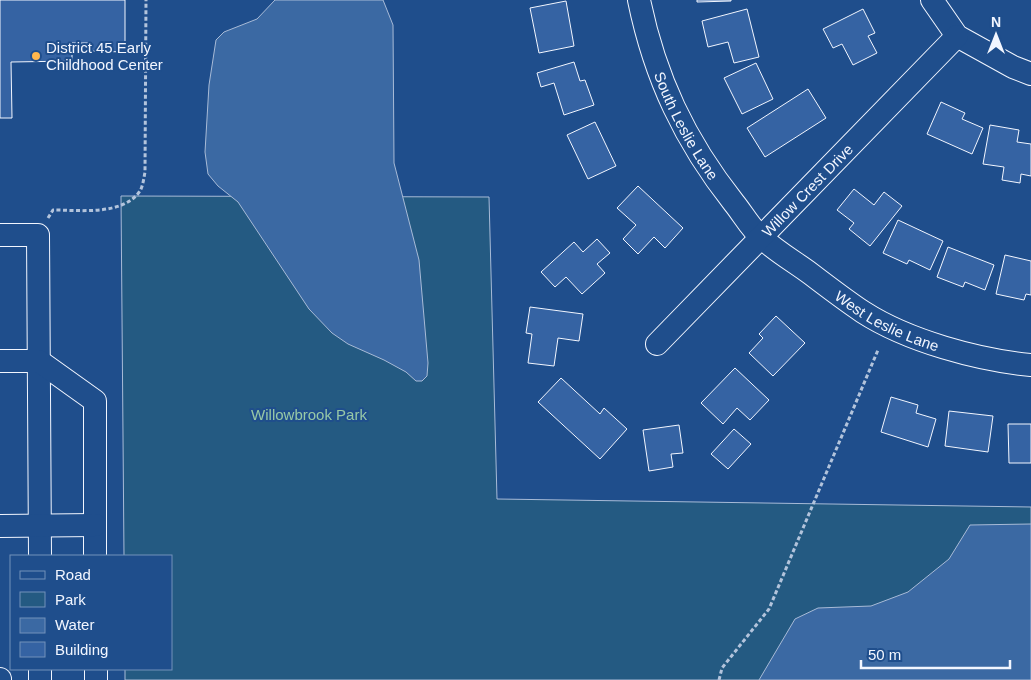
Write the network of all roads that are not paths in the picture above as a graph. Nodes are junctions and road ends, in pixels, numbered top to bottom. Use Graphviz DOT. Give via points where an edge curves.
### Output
graph roads {
  1 [pos="639,0"];
  2 [pos="932,0"];
  3 [pos="956,36"];
  4 [pos="1031,74"];
  5 [pos="0,235"];
  6 [pos="761,238"];
  7 [pos="656,344"];
  8 [pos="0,361"];
  9 [pos="39,361"];
  10 [pos="1031,365"];
  11 [pos="95,524"];
  12 [pos="40,525"];
  13 [pos="0,526"];
  14 [pos="40,555"];
  15 [pos="96,555"];
  1 -- 6 [label="street, South Leslie Lane" via="650,46 668,98 692,144"];
  2 -- 3 [label="street"];
  3 -- 4 [label="street" via="1012,68"];
  3 -- 6 [label="street, Willow Crest Drive"];
  5 -- 9 [label="street" via="38,235"];
  6 -- 7 [label="street, Willow Crest Drive"];
  6 -- 10 [label="street, West Leslie Lane" via="885,324 961,353"];
  8 -- 9 [label="street"];
  9 -- 11 [label="street" via="95,401"];
  9 -- 12 [label="street"];
  11 -- 12 [label="street"];
  11 -- 15 [label="street"];
  12 -- 13 [label="street"];
  12 -- 14 [label="street"];
}
